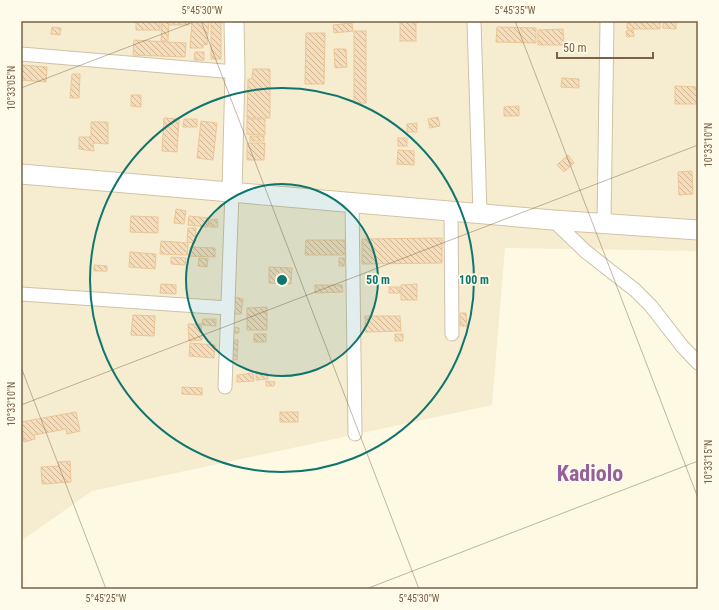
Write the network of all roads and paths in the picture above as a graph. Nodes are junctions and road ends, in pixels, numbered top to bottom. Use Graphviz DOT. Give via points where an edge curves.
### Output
graph roads {
  1 [pos="234,21"];
  2 [pos="474,21"];
  3 [pos="607,21"];
  4 [pos="21,54"];
  5 [pos="235,72"];
  6 [pos="21,174"];
  7 [pos="232,192"];
  8 [pos="352,202"];
  9 [pos="450,211"];
  10 [pos="480,213"];
  11 [pos="553,220"];
  12 [pos="604,223"];
  13 [pos="698,230"];
  14 [pos="21,294"];
  15 [pos="228,308"];
  16 [pos="452,334"];
  17 [pos="698,363"];
  18 [pos="225,388"];
  19 [pos="355,434"];
  1 -- 5 [label="main road"];
  2 -- 10 [label="street"];
  3 -- 12 [label="street"];
  4 -- 5 [label="street"];
  5 -- 7 [label="main road"];
  6 -- 7 [label="main road"];
  7 -- 8 [label="main road"];
  7 -- 15 [label="street"];
  8 -- 9 [label="main road"];
  8 -- 19 [label="street"];
  9 -- 10 [label="main road"];
  9 -- 16 [label="street"];
  10 -- 11 [label="main road"];
  11 -- 12 [label="main road"];
  11 -- 17 [label="street" via="585,251 652,306"];
  12 -- 13 [label="main road"];
  14 -- 15 [label="street"];
  15 -- 18 [label="street"];
}
